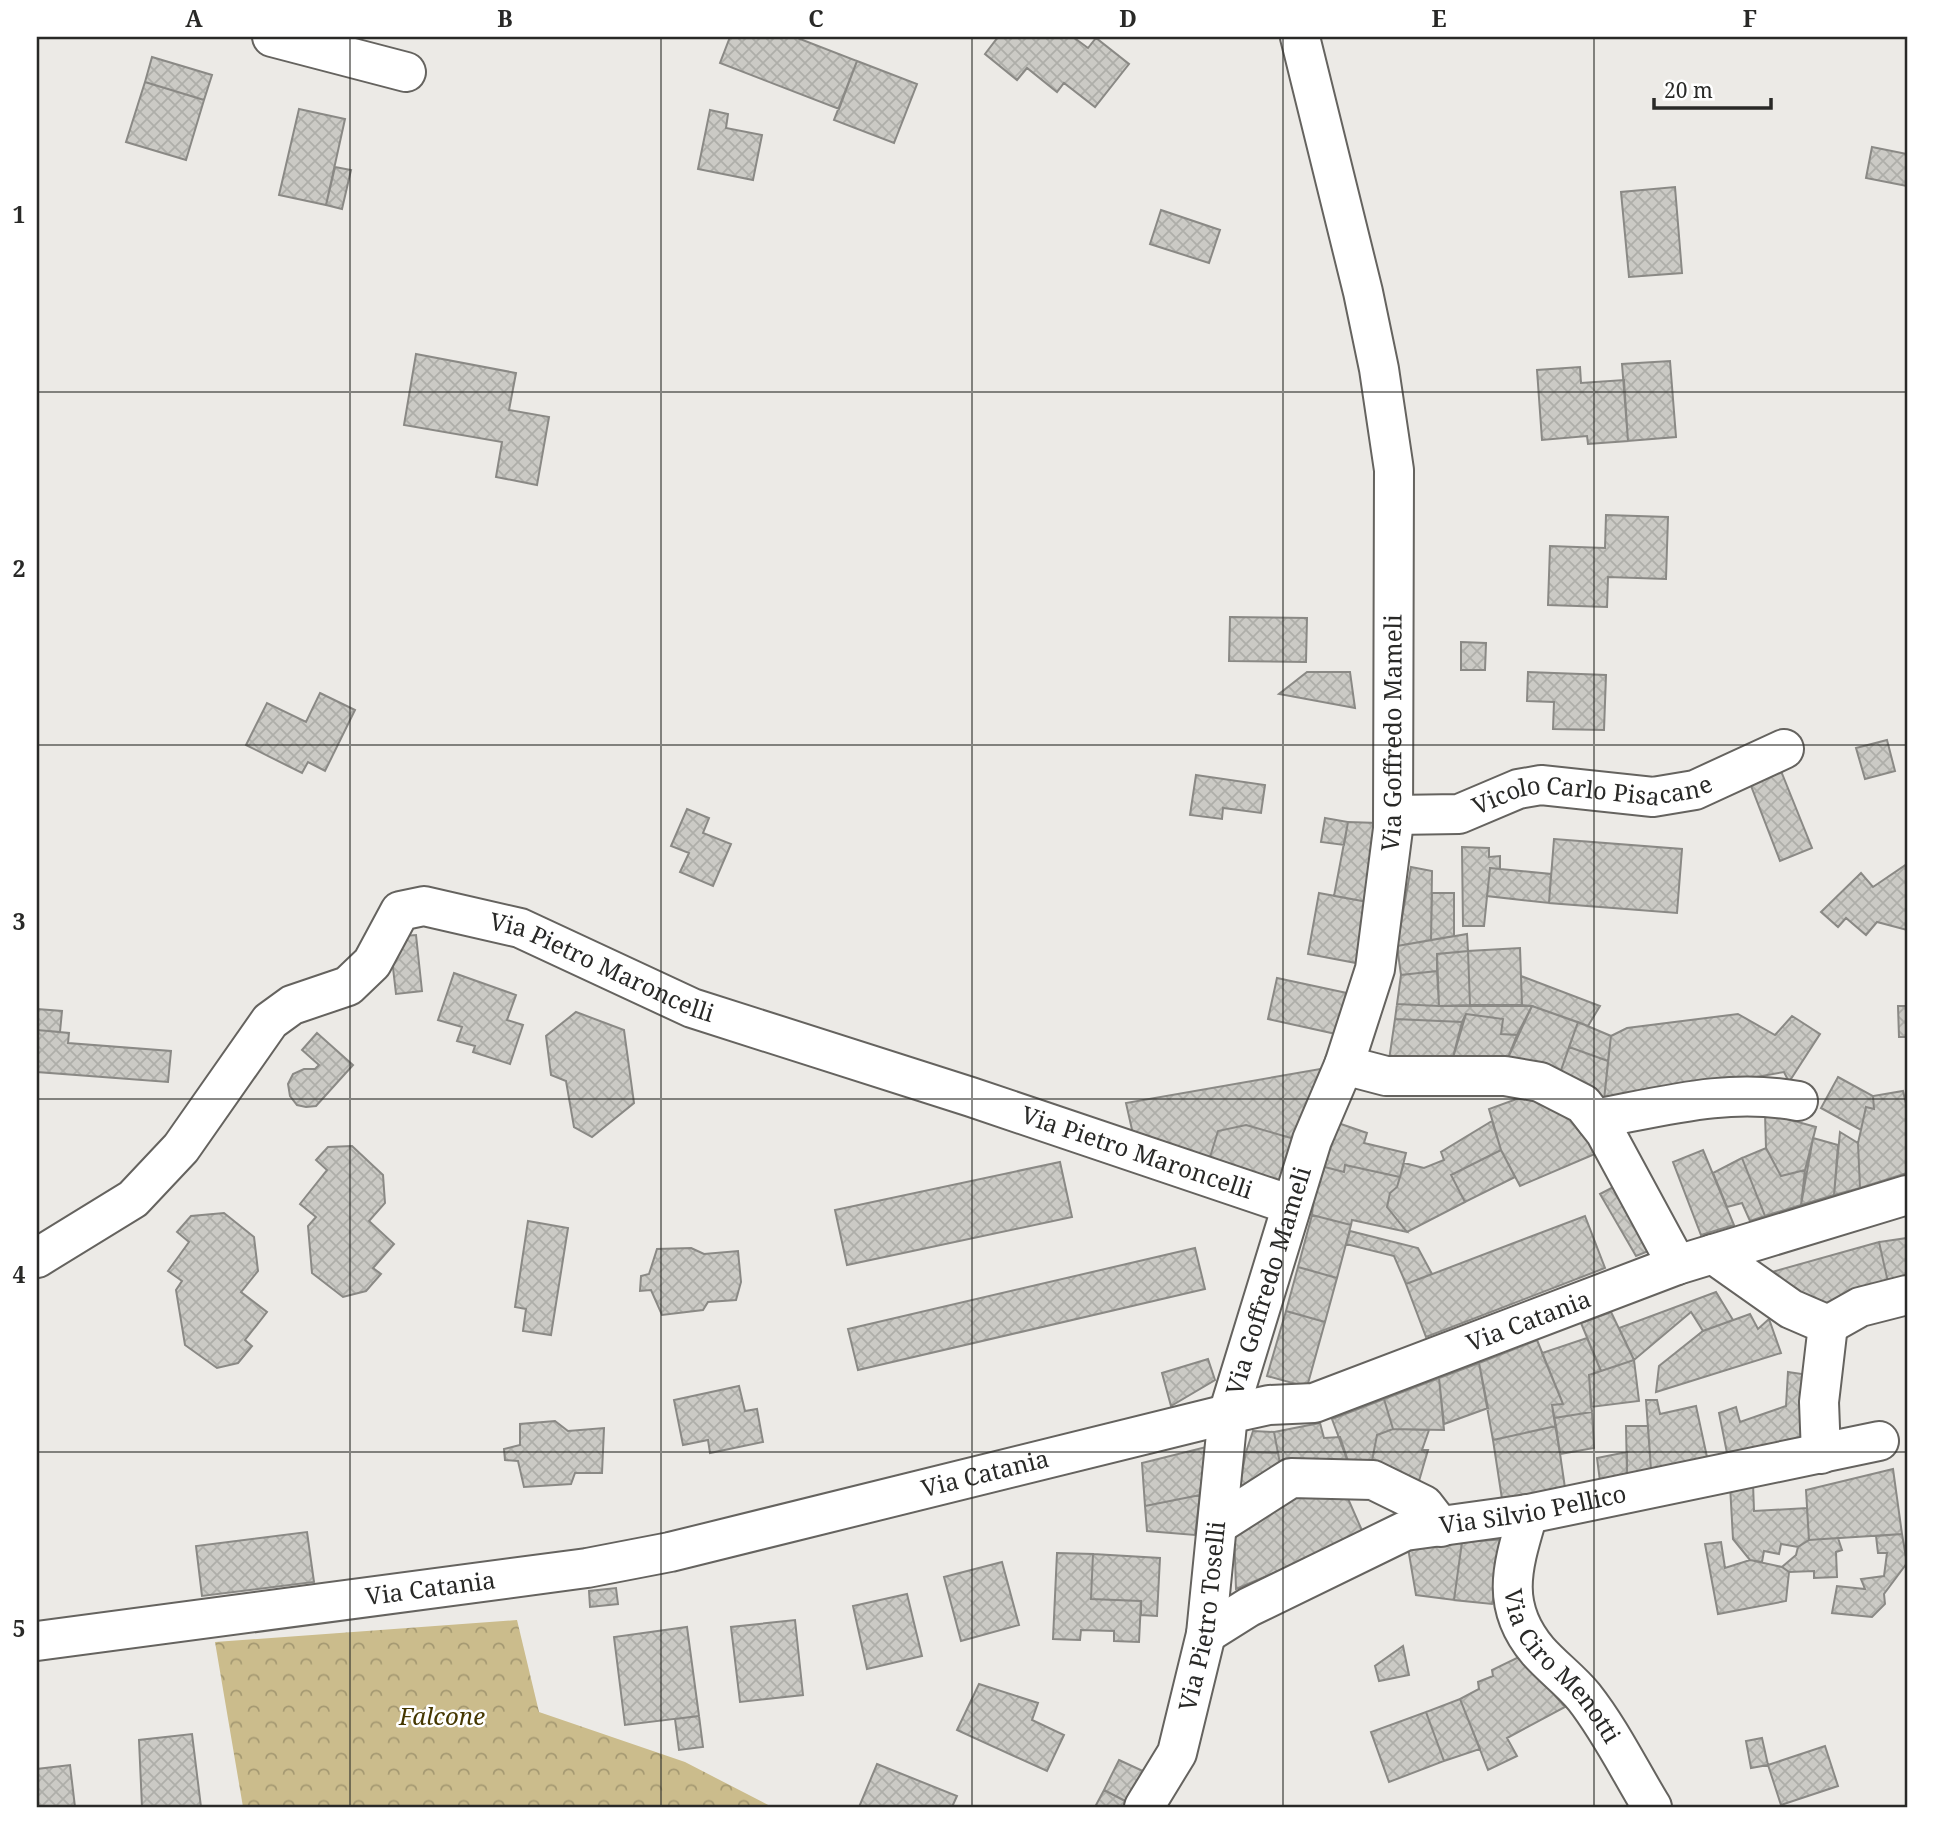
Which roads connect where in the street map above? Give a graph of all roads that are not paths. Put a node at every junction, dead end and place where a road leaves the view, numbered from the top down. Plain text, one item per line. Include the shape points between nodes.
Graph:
1 (272, 37) edge
2 (1300, 37) edge
3 (406, 72) dead end
4 (1784, 749) dead end
5 (1394, 815) junction
6 (1344, 1065) junction
7 (1798, 1101) dead end
8 (1595, 1119) junction
9 (1903, 1199) edge
10 (1291, 1205) junction
11 (1713, 1254) junction
12 (37, 1258) edge
13 (1676, 1265) junction
14 (1907, 1295) edge
15 (1828, 1325) junction
16 (1228, 1414) junction
17 (1879, 1441) dead end
18 (1822, 1454) junction
19 (1528, 1514) junction
20 (1219, 1524) junction
21 (1441, 1527) junction
22 (1206, 1634) junction
23 (37, 1641) edge
24 (1144, 1807) edge
25 (1652, 1807) edge

1 - 3 street
2 - 5 street, Via Goffredo Mameli via 1363,292 1394,470
4 - 5 street, Vicolo Carlo Pisacane via 1695,790 1653,797 1541,785 1518,789 1459,814
5 - 6 street, Via Goffredo Mameli via 1375,969
6 - 8 street via 1386,1076 1505,1076 1540,1082 1583,1104
6 - 10 street, Via Goffredo Mameli
7 - 8 street via 1723,1095
8 - 13 street
9 - 11 street, Via Catania
10 - 12 street, Via Pietro Maroncelli via 692,1008 520,928 424,906 400,911 372,963 348,986 292,1005 270,1021 181,1148 134,1199
10 - 16 street, Via Goffredo Mameli
11 - 13 street, Via Catania
11 - 15 street via 1791,1309
13 - 16 street, Via Catania via 1314,1403 1269,1405
14 - 15 street via 1860,1307
15 - 18 street via 1819,1402
16 - 20 street, Via Pietro Toselli
16 - 23 street, Via Catania via 670,1552 573,1570
17 - 18 street, Via Silvio Pellico
18 - 19 street, Via Silvio Pellico
19 - 21 street, Via Silvio Pellico
19 - 25 street, Via Ciro Menotti via 1512,1570 1512,1592 1522,1624 1537,1650 1584,1697
20 - 21 street via 1291,1478 1373,1480 1424,1505
20 - 22 street, Via Pietro Toselli
21 - 22 street, Via Silvio Pellico via 1405,1531 1249,1607
22 - 24 street, Via Pietro Toselli via 1177,1753

